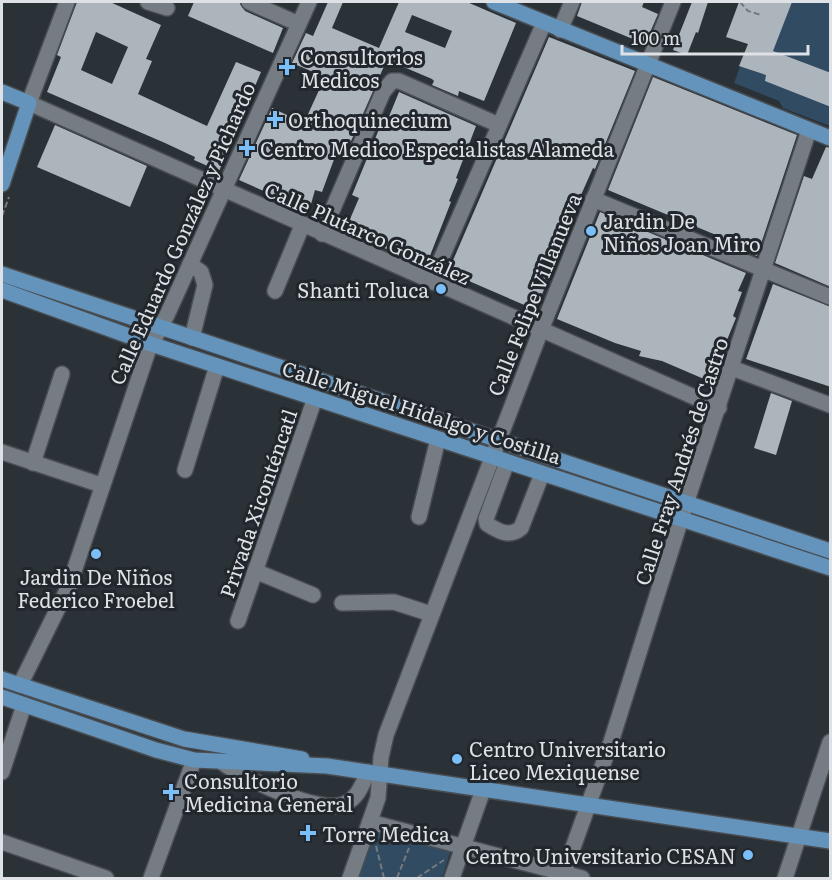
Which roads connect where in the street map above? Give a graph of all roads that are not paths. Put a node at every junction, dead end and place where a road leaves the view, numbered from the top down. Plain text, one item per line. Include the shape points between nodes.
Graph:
1 (67, 2) edge
2 (148, 2) edge
3 (249, 2) edge
4 (309, 2) edge
5 (494, 2) edge
6 (572, 2) edge
7 (673, 2) edge
8 (167, 8) dead end
9 (544, 23) junction
10 (299, 24) junction
11 (561, 30) junction
12 (647, 66) junction
13 (2, 92) edge
14 (29, 103) junction
15 (499, 125) junction
16 (810, 130) junction
17 (831, 138) edge
18 (2, 184) edge
19 (222, 190) junction
20 (593, 199) junction
21 (302, 226) junction
22 (322, 234) junction
23 (189, 264) junction
24 (765, 271) junction
25 (2, 274) edge
26 (430, 282) junction
27 (2, 290) edge
28 (275, 291) dead end
29 (831, 297) edge
30 (160, 328) junction
31 (541, 330) junction
32 (192, 338) junction
33 (152, 344) junction
34 (217, 366) junction
35 (732, 368) junction
36 (62, 374) dead end
37 (315, 398) junction
38 (831, 405) edge
39 (719, 408) junction
40 (438, 439) junction
41 (499, 439) junction
42 (2, 452) edge
43 (500, 459) junction
44 (33, 463) junction
45 (185, 470) dead end
46 (542, 474) junction
47 (101, 484) junction
48 (687, 504) junction
49 (419, 517) dead end
50 (681, 519) junction
51 (831, 551) edge
52 (831, 568) edge
53 (255, 570) junction
54 (313, 595) dead end
55 (342, 603) dead end
56 (431, 614) junction
57 (238, 621) dead end
58 (2, 679) edge
59 (20, 685) junction
60 (2, 697) edge
61 (24, 705) junction
62 (831, 742) edge
63 (194, 760) junction
64 (223, 763) junction
65 (327, 766) junction
66 (2, 772) edge
67 (374, 772) junction
68 (483, 790) junction
69 (589, 805) junction
70 (370, 822) junction
71 (799, 835) junction
72 (831, 841) edge
73 (2, 842) edge
74 (463, 846) junction
75 (563, 876) edge
76 (106, 879) edge
77 (151, 879) edge
78 (350, 879) edge
79 (452, 879) edge
80 (582, 879) edge
81 (785, 879) edge

1 - 14 street
2 - 8 street
3 - 10 street
4 - 10 street, Calle Eduardo González y Pichardo
5 - 9 main road
6 - 11 street
7 - 12 street, Calle Felipe Villanueva
9 - 11 main road
9 - 15 street
10 - 19 street, Calle Eduardo González y Pichardo
11 - 12 main road
12 - 16 main road
12 - 20 street, Calle Felipe Villanueva
13 - 14 main road, Calle Plutarco González
14 - 18 main road
14 - 19 street, Calle Plutarco González
15 - 22 street via 399,81 388,83
15 - 26 street
16 - 17 main road
16 - 24 street, Calle Fray Andrés de Castro
19 - 21 street, Calle Plutarco González
19 - 23 street, Calle Eduardo González y Pichardo
20 - 24 street
20 - 31 street, Calle Felipe Villanueva
21 - 22 street, Calle Plutarco González
21 - 28 street
22 - 26 street, Calle Plutarco González
23 - 30 street, Calle Eduardo González y Pichardo
23 - 32 street via 201,272 204,285
24 - 29 street
24 - 35 street, Calle Fray Andrés de Castro
25 - 30 main road, Calle Miguel Hidalgo y Costilla
26 - 31 street, Calle Plutarco González
27 - 33 main road, Calle Miguel Hidalgo y Costilla
30 - 32 main road, Calle Miguel Hidalgo y Costilla
30 - 33 street, Calle Eduardo González y Pichardo
31 - 39 street, Calle Plutarco González
31 - 41 street, Calle Felipe Villanueva
32 - 41 main road, Calle Miguel Hidalgo y Costilla
33 - 34 main road, Calle Miguel Hidalgo y Costilla
33 - 47 street, Calle Eduardo González y Pichardo
34 - 37 main road, Calle Miguel Hidalgo y Costilla
34 - 45 street
35 - 38 street
35 - 39 street, Calle Fray Andrés de Castro
36 - 44 street
37 - 40 main road, Calle Miguel Hidalgo y Costilla
37 - 53 street, Privada Xiconténcatl
39 - 48 street, Calle Fray Andrés de Castro
40 - 43 main road, Calle Miguel Hidalgo y Costilla
40 - 49 street
41 - 43 street, Calle Felipe Villanueva
41 - 48 main road, Calle Miguel Hidalgo y Costilla
42 - 44 street
43 - 46 main road, Calle Miguel Hidalgo y Costilla
43 - 46 street via 486,519 487,524 502,533 521,528
43 - 56 street, Calle Felipe Villanueva
44 - 47 street
46 - 50 main road, Calle Miguel Hidalgo y Costilla
47 - 59 street, Calle Eduardo González y Pichardo via 69,586
48 - 50 street, Calle Fray Andrés de Castro
48 - 51 main road, Calle Miguel Hidalgo y Costilla
50 - 52 main road, Calle Miguel Hidalgo y Costilla
50 - 69 street, Calle Fray Andrés de Castro
53 - 54 street
53 - 57 street, Privada Xiconténcatl
55 - 56 street via 394,602
56 - 67 street, Calle Felipe Villanueva
58 - 59 main road
59 - 65 main road via 184,739
60 - 61 main road
61 - 63 main road
61 - 66 street
62 - 71 street
63 - 64 main road
63 - 77 street
64 - 65 main road
64 - 67 street via 247,778 330,807 344,804 358,794
65 - 67 main road
67 - 68 main road
67 - 70 street, Calle Felipe Villanueva via 378,798
68 - 69 main road
68 - 74 street
69 - 71 main road
69 - 75 street, Calle Fray Andrés de Castro
70 - 74 street
70 - 78 street, Calle Felipe Villanueva
71 - 72 main road
71 - 81 street
73 - 76 street
74 - 75 street
74 - 79 street
75 - 80 street

